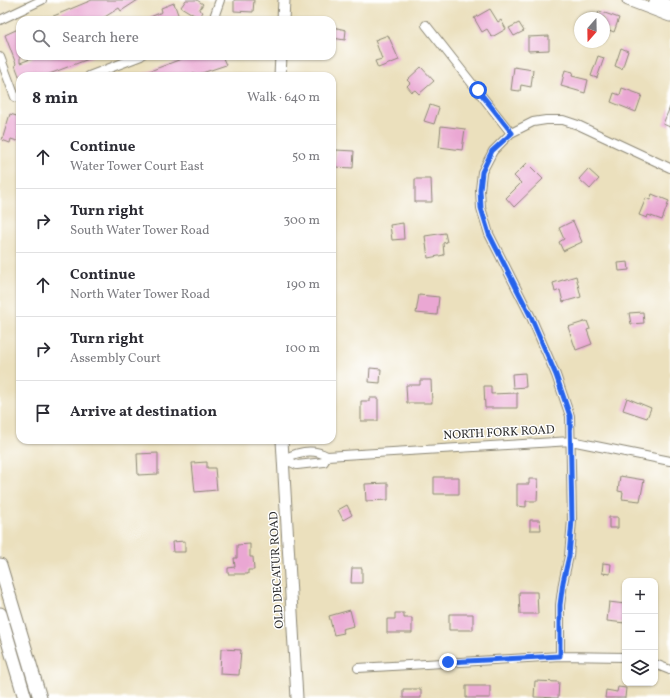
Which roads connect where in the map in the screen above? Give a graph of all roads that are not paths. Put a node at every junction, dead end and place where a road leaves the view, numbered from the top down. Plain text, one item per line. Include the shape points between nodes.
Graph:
1 (40, 0) edge
2 (220, 0) edge
3 (284, 0) edge
4 (628, 0) edge
5 (655, 0) edge
6 (670, 6) edge
7 (214, 16) edge
8 (283, 16) edge
9 (670, 16) edge
10 (0, 20) edge
11 (426, 26) dead end
12 (0, 57) edge
13 (130, 60) edge
14 (281, 60) edge
15 (99, 72) edge
16 (280, 72) edge
17 (16, 97) edge
18 (512, 133) junction
19 (670, 168) edge
20 (571, 441) junction
21 (282, 444) edge
22 (284, 459) junction
23 (670, 461) edge
24 (0, 565) edge
25 (0, 614) edge
26 (560, 656) junction
27 (622, 657) edge
28 (658, 665) edge
29 (358, 668) dead end
30 (670, 670) edge
31 (25, 698) edge
32 (40, 698) edge
33 (297, 698) edge

1 - 10 street
2 - 7 street
3 - 8 street
4 - 9 street
5 - 6 street
11 - 18 street
12 - 17 street
13 - 15 street
14 - 16 street
18 - 19 street via 533,122 563,120 602,135
18 - 20 street via 492,151 482,172 481,208 489,234 531,317 556,375 570,416
20 - 22 street, NORTH FORK ROAD via 327,456 318,451 295,453
20 - 23 street, NORTH FORK ROAD
20 - 26 street via 572,520 569,556 560,605
21 - 22 street, OLD DECATUR ROAD
22 - 33 street, OLD DECATUR ROAD
24 - 32 main road
25 - 31 main road
26 - 27 street
26 - 29 street
28 - 30 street

